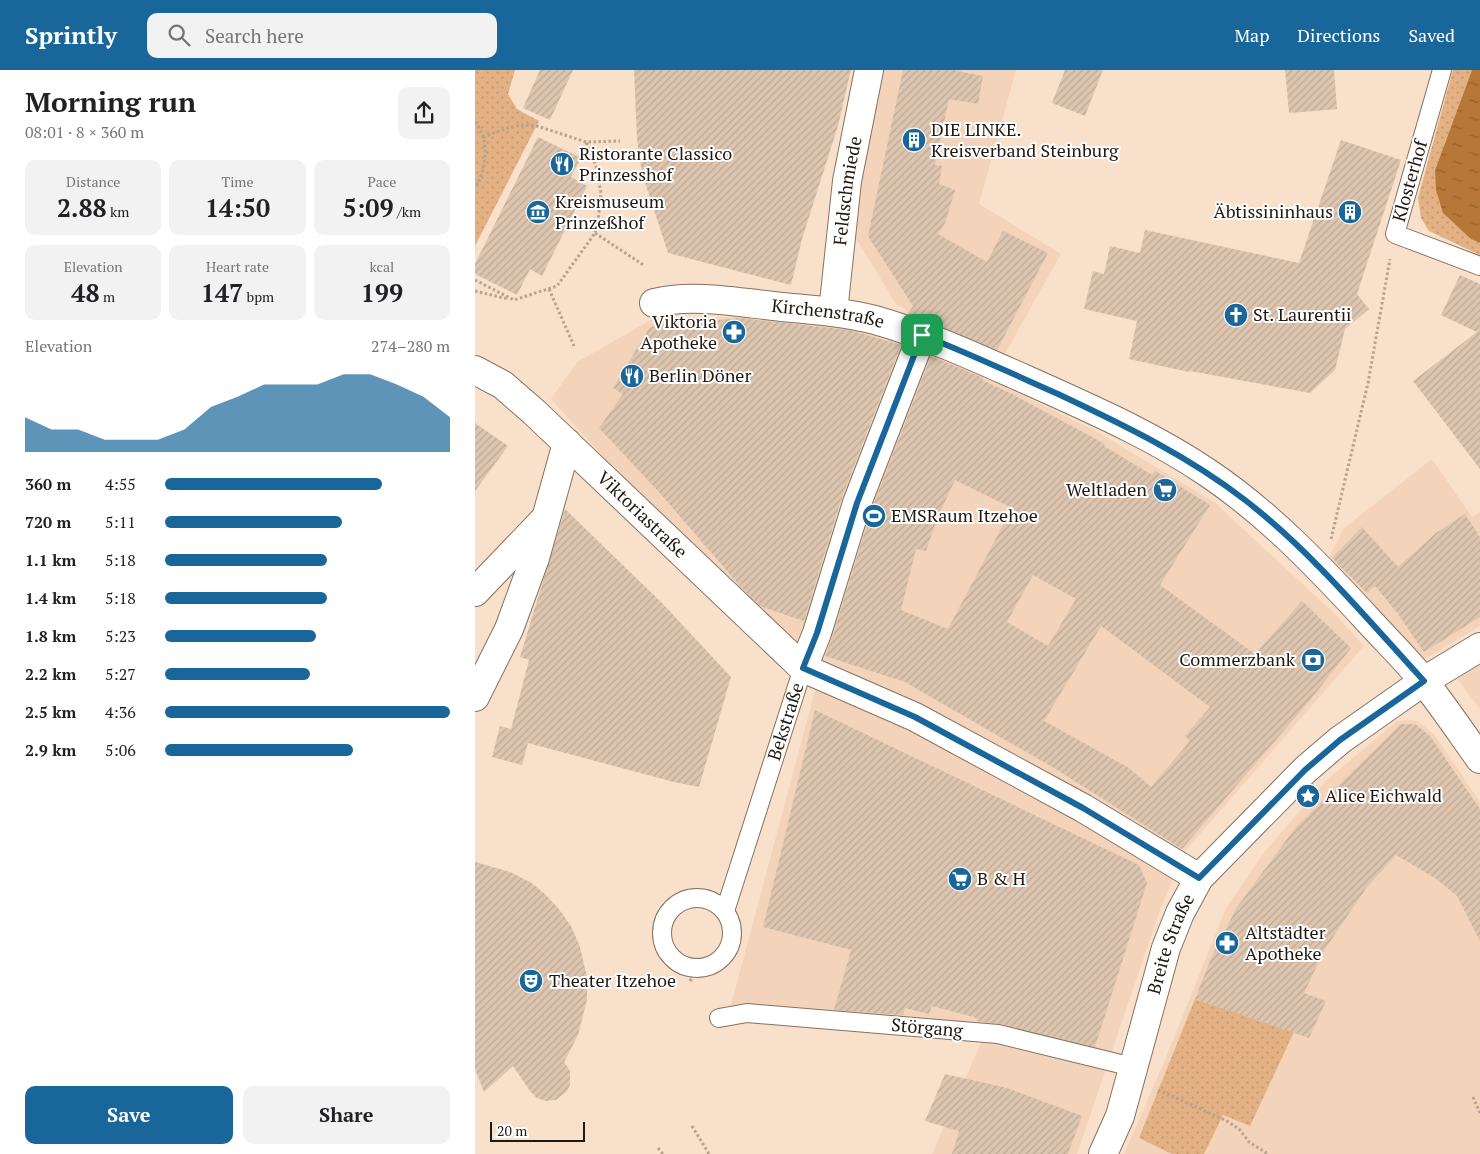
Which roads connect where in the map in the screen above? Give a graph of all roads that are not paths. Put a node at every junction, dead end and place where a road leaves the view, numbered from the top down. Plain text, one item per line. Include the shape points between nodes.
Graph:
1 (869, 70) edge
2 (1442, 70) edge
3 (1480, 266) edge
4 (654, 303) dead end
5 (833, 312) junction
6 (922, 335) junction
7 (475, 370) edge
8 (567, 443) junction
9 (545, 518) junction
10 (475, 592) edge
11 (1480, 647) edge
12 (803, 668) junction
13 (1424, 681) junction
14 (479, 683) edge
15 (1480, 759) edge
16 (1199, 878) junction
17 (725, 912) junction
18 (719, 1018) dead end
19 (1131, 1072) junction
20 (1103, 1154) edge

1 - 5 street, Feldschmiede via 847,181
2 - 3 lane, Klosterhof via 1395,234
4 - 5 street, Kirchenstraße via 694,299
5 - 6 street, Kirchenstraße
6 - 12 street, Bekstraße via 857,503
6 - 13 street, Kirchenstraße via 1118,422 1208,472 1284,533
7 - 8 street, Viktoriastraße via 503,385
8 - 9 street
8 - 12 street, Viktoriastraße
9 - 10 street
9 - 14 street via 535,558 509,629
11 - 13 street, Breite Straße
12 - 16 street via 915,717 1083,808
12 - 17 lane, Bekstraße
13 - 15 street, Kirchenstraße
13 - 16 street, Breite Straße via 1340,740 1305,770
16 - 19 street, Breite Straße via 1166,948
17 - 17 lane via 713,901 701,898 682,901 670,910 664,921 662,933 667,951 695,975 723,958 733,936
18 - 19 lane, Störgang via 747,1013 998,1034
19 - 20 street, Breite Straße via 1120,1116

